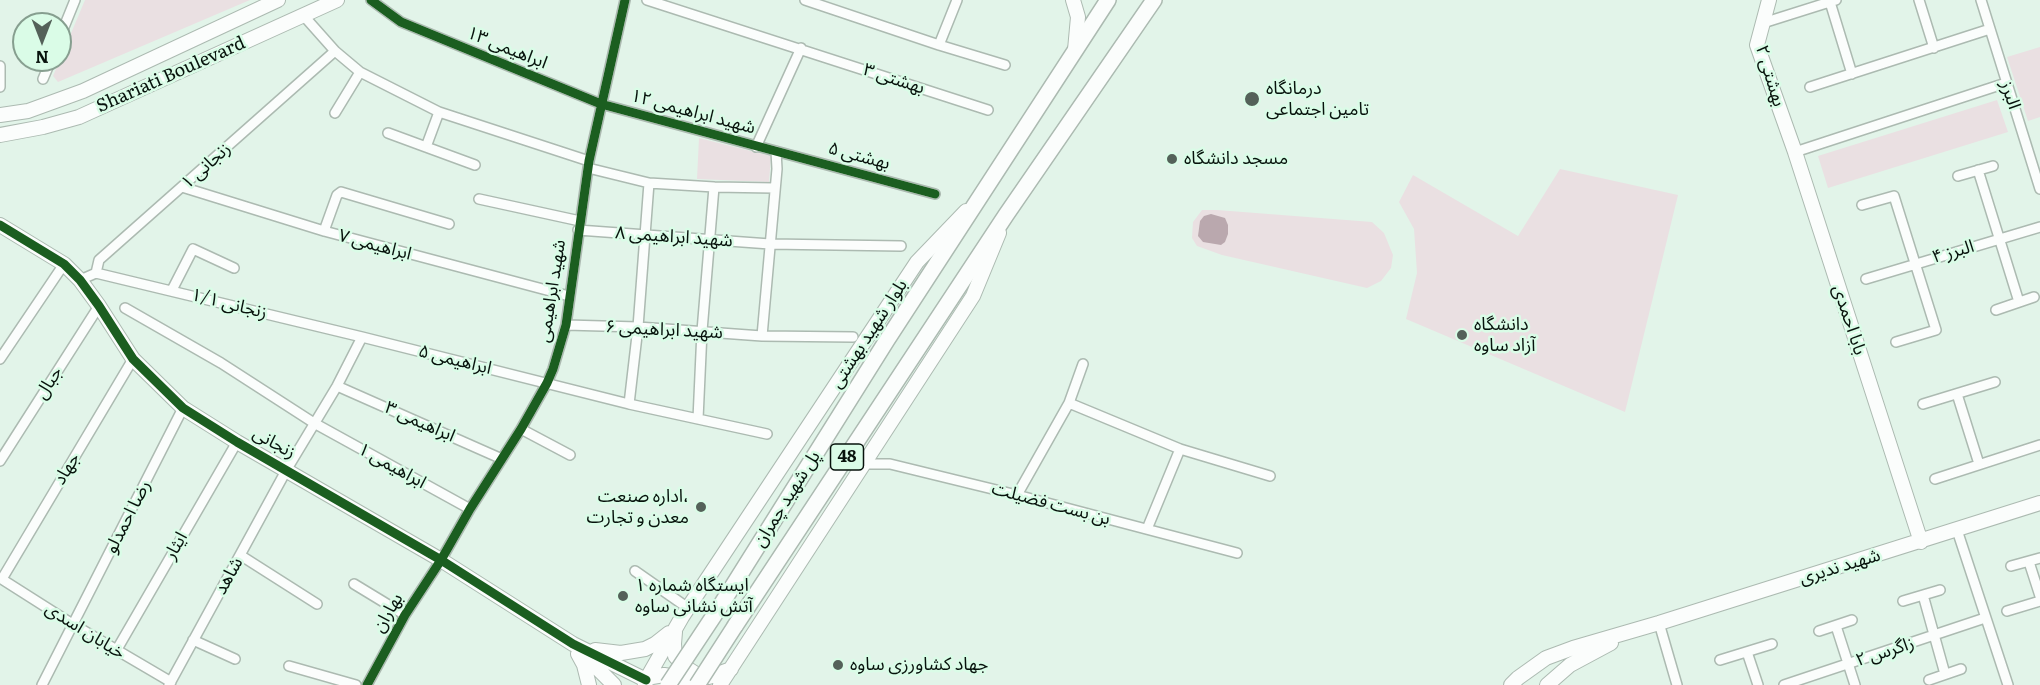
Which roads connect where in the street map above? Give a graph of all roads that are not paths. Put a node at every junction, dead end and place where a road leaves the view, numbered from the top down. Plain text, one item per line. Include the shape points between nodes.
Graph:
1 (278, 0) edge
2 (337, 0) edge
3 (371, 0) edge
4 (625, 0) edge
5 (648, 0) edge
6 (805, 0) edge
7 (957, 0) edge
8 (1073, 0) edge
9 (1108, 0) edge
10 (1154, 0) edge
11 (1769, 0) edge
12 (1919, 0) edge
13 (1981, 0) edge
14 (1833, 1) edge
15 (1804, 5) edge
16 (303, 15) junction
17 (1763, 23) junction
18 (1990, 29) junction
19 (939, 45) junction
20 (801, 48) junction
21 (1934, 48) junction
22 (1075, 50) junction
23 (335, 51) junction
24 (1005, 65) dead end
25 (0, 66) edge
26 (46, 72) edge
27 (360, 72) junction
28 (1852, 74) junction
29 (43, 79) dead end
30 (2006, 83) junction
31 (0, 87) edge
32 (1810, 87) dead end
33 (601, 104) junction
34 (988, 110) dead end
35 (439, 112) junction
36 (335, 113) dead end
37 (0, 115) edge
38 (388, 133) dead end
39 (0, 135) edge
40 (426, 147) junction
41 (756, 147) junction
42 (776, 151) junction
43 (1795, 152) junction
44 (475, 165) dead end
45 (589, 165) junction
46 (1993, 166) dead end
47 (1978, 170) junction
48 (1958, 176) dead end
49 (649, 183) junction
50 (714, 187) junction
51 (182, 188) junction
52 (774, 188) junction
53 (2040, 188) edge
54 (983, 192) junction
55 (935, 194) dead end
56 (479, 199) dead end
57 (1862, 205) dead end
58 (1006, 214) junction
59 (448, 224) dead end
60 (0, 225) edge
61 (579, 225) junction
62 (2040, 227) edge
63 (324, 231) junction
64 (644, 236) junction
65 (711, 239) junction
66 (1999, 239) junction
67 (770, 244) junction
68 (901, 246) dead end
69 (1915, 263) junction
70 (64, 264) junction
71 (234, 268) dead end
72 (96, 273) junction
73 (1866, 279) dead end
74 (80, 280) junction
75 (172, 291) junction
76 (569, 296) junction
77 (2034, 297) dead end
78 (2019, 302) junction
79 (99, 306) junction
80 (125, 308) dead end
81 (1996, 310) dead end
82 (566, 325) junction
83 (638, 327) junction
84 (702, 330) junction
85 (762, 336) junction
86 (362, 337) junction
87 (854, 338) dead end
88 (1896, 342) dead end
89 (0, 359) edge
90 (133, 359) junction
91 (1083, 364) dead end
92 (1995, 382) dead end
93 (547, 383) junction
94 (337, 386) junction
95 (1957, 393) junction
96 (1069, 403) junction
97 (629, 404) junction
98 (1923, 404) dead end
99 (183, 408) junction
100 (698, 418) junction
101 (314, 423) junction
102 (521, 429) junction
103 (767, 434) dead end
104 (237, 442) junction
105 (2040, 445) edge
106 (1180, 448) junction
107 (570, 455) dead end
108 (502, 459) junction
109 (0, 461) edge
110 (865, 464) junction
111 (1979, 464) junction
112 (287, 469) junction
113 (1270, 476) dead end
114 (1935, 479) dead end
115 (1017, 495) junction
116 (2040, 503) edge
117 (471, 509) junction
118 (1147, 529) junction
119 (1957, 530) junction
120 (1921, 542) junction
121 (1237, 553) dead end
122 (240, 555) junction
123 (2040, 558) edge
124 (441, 560) junction
125 (2029, 562) junction
126 (2011, 566) dead end
127 (635, 571) dead end
128 (1, 579) edge
129 (354, 584) dead end
130 (1940, 590) dead end
131 (1923, 596) junction
132 (2040, 599) edge
133 (1903, 602) dead end
134 (317, 604) dead end
135 (688, 608) junction
136 (2007, 611) dead end
137 (405, 615) junction
138 (1985, 618) junction
139 (1852, 620) dead end
140 (1659, 623) junction
141 (74, 625) junction
142 (1836, 626) junction
143 (676, 627) junction
144 (1640, 628) junction
145 (1819, 631) dead end
146 (1934, 635) junction
147 (193, 640) junction
148 (573, 644) junction
149 (1772, 644) dead end
150 (116, 651) junction
151 (1747, 652) junction
152 (235, 659) dead end
153 (1720, 660) dead end
154 (1848, 664) junction
155 (289, 666) dead end
156 (732, 668) junction
157 (1961, 669) dead end
158 (1945, 674) junction
159 (1929, 680) dead end
160 (643, 682) edge
161 (170, 684) edge
162 (42, 685) edge
163 (356, 685) edge
164 (367, 685) edge
165 (589, 685) edge
166 (614, 685) edge
167 (668, 685) edge
168 (688, 685) edge
169 (697, 685) edge
170 (720, 685) edge
171 (731, 685) edge
172 (1511, 685) edge
173 (1547, 685) edge
174 (1677, 685) edge
175 (1758, 685) edge
176 (1784, 685) edge
177 (1855, 685) edge
178 (2008, 685) edge

1 - 37 street, Shariati Boulevard via 83,91 28,111
2 - 16 street, Shariati Boulevard
3 - 33 street, ابراهیمی ۱۳ via 401,22
4 - 33 street, شهید ابراهیمی
5 - 20 street, بهشتی ۳
6 - 19 street
7 - 19 street
8 - 22 street via 1078,17
9 - 22 main road, بلوار شهید بهشتی / 48
10 - 58 main road, 48
11 - 17 street, بهشتی ۲
12 - 21 street
13 - 18 street, البرز
14 - 15 street
14 - 28 street
15 - 17 street
16 - 23 street
16 - 39 street, Shariati Boulevard via 79,117
17 - 43 street, بهشتی ۲ via 1757,45
18 - 21 street
18 - 30 street, البرز
19 - 24 street
20 - 34 street, بهشتی ۳
20 - 41 street
21 - 28 street
22 - 54 main road, بلوار شهید بهشتی / 48
23 - 27 street
23 - 51 street, زنجانی ۱
25 - 31 street
26 - 29 street
27 - 35 street
27 - 36 street
28 - 32 street
30 - 43 street
30 - 53 street, البرز
33 - 41 street, شهید ابراهیمی ۱۲
33 - 45 street, شهید ابراهیمی
35 - 40 street
35 - 45 street
38 - 40 street
40 - 44 street
41 - 42 street, شهید ابراهیمی ۱۲
42 - 52 street
42 - 55 street, بهشتی ۵
43 - 120 street, بابا احمدی
45 - 49 street
45 - 61 street, شهید ابراهیمی
46 - 47 street
47 - 48 street
47 - 66 street
49 - 50 street
49 - 64 street
50 - 52 street
50 - 65 street
51 - 63 street, ابراهیمی ۷
51 - 72 street, زنجانی ۱ via 99,260
52 - 67 street
54 - 135 street, بلوار شهید بهشتی via 917,262
54 - 167 main road, پل شهید چمران / 48, bridge
56 - 61 street, شهید ابراهیمی ۸
57 - 69 street via 1894,196
58 - 110 street via 973,296
58 - 169 main road, پل شهید چمران / 48, bridge
59 - 63 street via 342,192 337,195
60 - 70 street, زنجانی
61 - 64 street, شهید ابراهیمی ۸
61 - 76 street, شهید ابراهیمی
62 - 66 street, البرز ۴
63 - 76 street, ابراهیمی ۷
64 - 65 street, شهید ابراهیمی ۸
64 - 83 street
65 - 67 street, شهید ابراهیمی ۸
65 - 84 street
66 - 69 street, البرز ۴
66 - 78 street
67 - 68 street, شهید ابراهیمی ۸
67 - 85 street
69 - 73 street, البرز ۴
69 - 88 street via 1936,330
70 - 74 street, زنجانی
70 - 89 street
71 - 75 street via 193,249
72 - 74 street
72 - 75 street, زنجانی ۱/۱
74 - 79 street, زنجانی
75 - 86 street, زنجانی ۱/۱
76 - 82 street, شهید ابراهیمی
77 - 78 street
78 - 81 street
79 - 90 street, زنجانی
79 - 109 street, جبال
80 - 101 street, ابراهیمی ۱
82 - 83 street, شهید ابراهیمی ۶
82 - 93 street, شهید ابراهیمی
83 - 84 street, شهید ابراهیمی ۶
83 - 97 street
84 - 85 street, شهید ابراهیمی ۶
84 - 100 street
85 - 87 street, شهید ابراهیمی ۶
86 - 93 street, ابراهیمی ۵
86 - 94 street, شاهد
90 - 99 street, زنجانی
90 - 128 street, جهاد
91 - 96 street
92 - 95 street
93 - 97 street, ابراهیمی ۵
93 - 102 street, شهید ابراهیمی
94 - 101 street, شاهد
94 - 108 street, ابراهیمی ۳
95 - 98 street
95 - 111 street
96 - 106 street
96 - 115 street
97 - 100 street, ابراهیمی ۵
99 - 104 street, زنجانی
99 - 141 street, رضا احمدلو
100 - 103 street, ابراهیمی ۵
101 - 112 street, شاهد
101 - 117 street, ابراهیمی ۱
102 - 107 street
102 - 108 street, شهید ابراهیمی
104 - 112 street, زنجانی
104 - 150 street, ایثار
105 - 111 street
106 - 113 street
106 - 118 street
108 - 117 street, شهید ابراهیمی
110 - 115 street, بن بست فضیلت via 890,464
110 - 156 street
111 - 114 street
112 - 122 street, شاهد
112 - 124 street, زنجانی
115 - 118 street, بن بست فضیلت
116 - 119 street, شهید ندیری
117 - 124 street, شهید ابراهیمی
118 - 121 street, بن بست فضیلت
119 - 120 street, شهید ندیری
119 - 138 street
120 - 140 street, شهید ندیری
122 - 134 street
122 - 147 street, شاهد
123 - 125 street
124 - 137 street, بهاران
124 - 148 street, زنجانی
125 - 126 street
125 - 132 street
127 - 135 street
128 - 141 street, خیابان اسدی
129 - 137 street
130 - 131 street
131 - 133 street
131 - 146 street
132 - 136 street
135 - 143 street, بلوار شهید بهشتی
137 - 164 street, بهاران
138 - 146 street, زاگرس ۲
138 - 178 street
139 - 142 street
140 - 144 street, شهید ندیری
140 - 174 street
141 - 150 street, خیابان اسدی
141 - 162 street, رضا احمدلو
142 - 145 street
142 - 154 street
143 - 148 street via 655,644 633,652 606,652
143 - 156 street via 675,656 685,667 709,677
143 - 160 street, بلوار شهید بهشتی
144 - 172 street, شهید ندیری via 1546,658
144 - 173 street, شهید ندیری via 1569,665
146 - 154 street, زاگرس ۲
146 - 158 street
147 - 152 street
147 - 161 street, شاهد
148 - 160 street
148 - 165 street
148 - 166 street
149 - 151 street
150 - 161 street, خیابان اسدی
151 - 153 street
151 - 175 street
154 - 176 street, زاگرس ۲
154 - 177 street
155 - 163 street
156 - 170 street
156 - 171 street
157 - 158 street
158 - 159 street
160 - 168 street via 664,675 677,677

